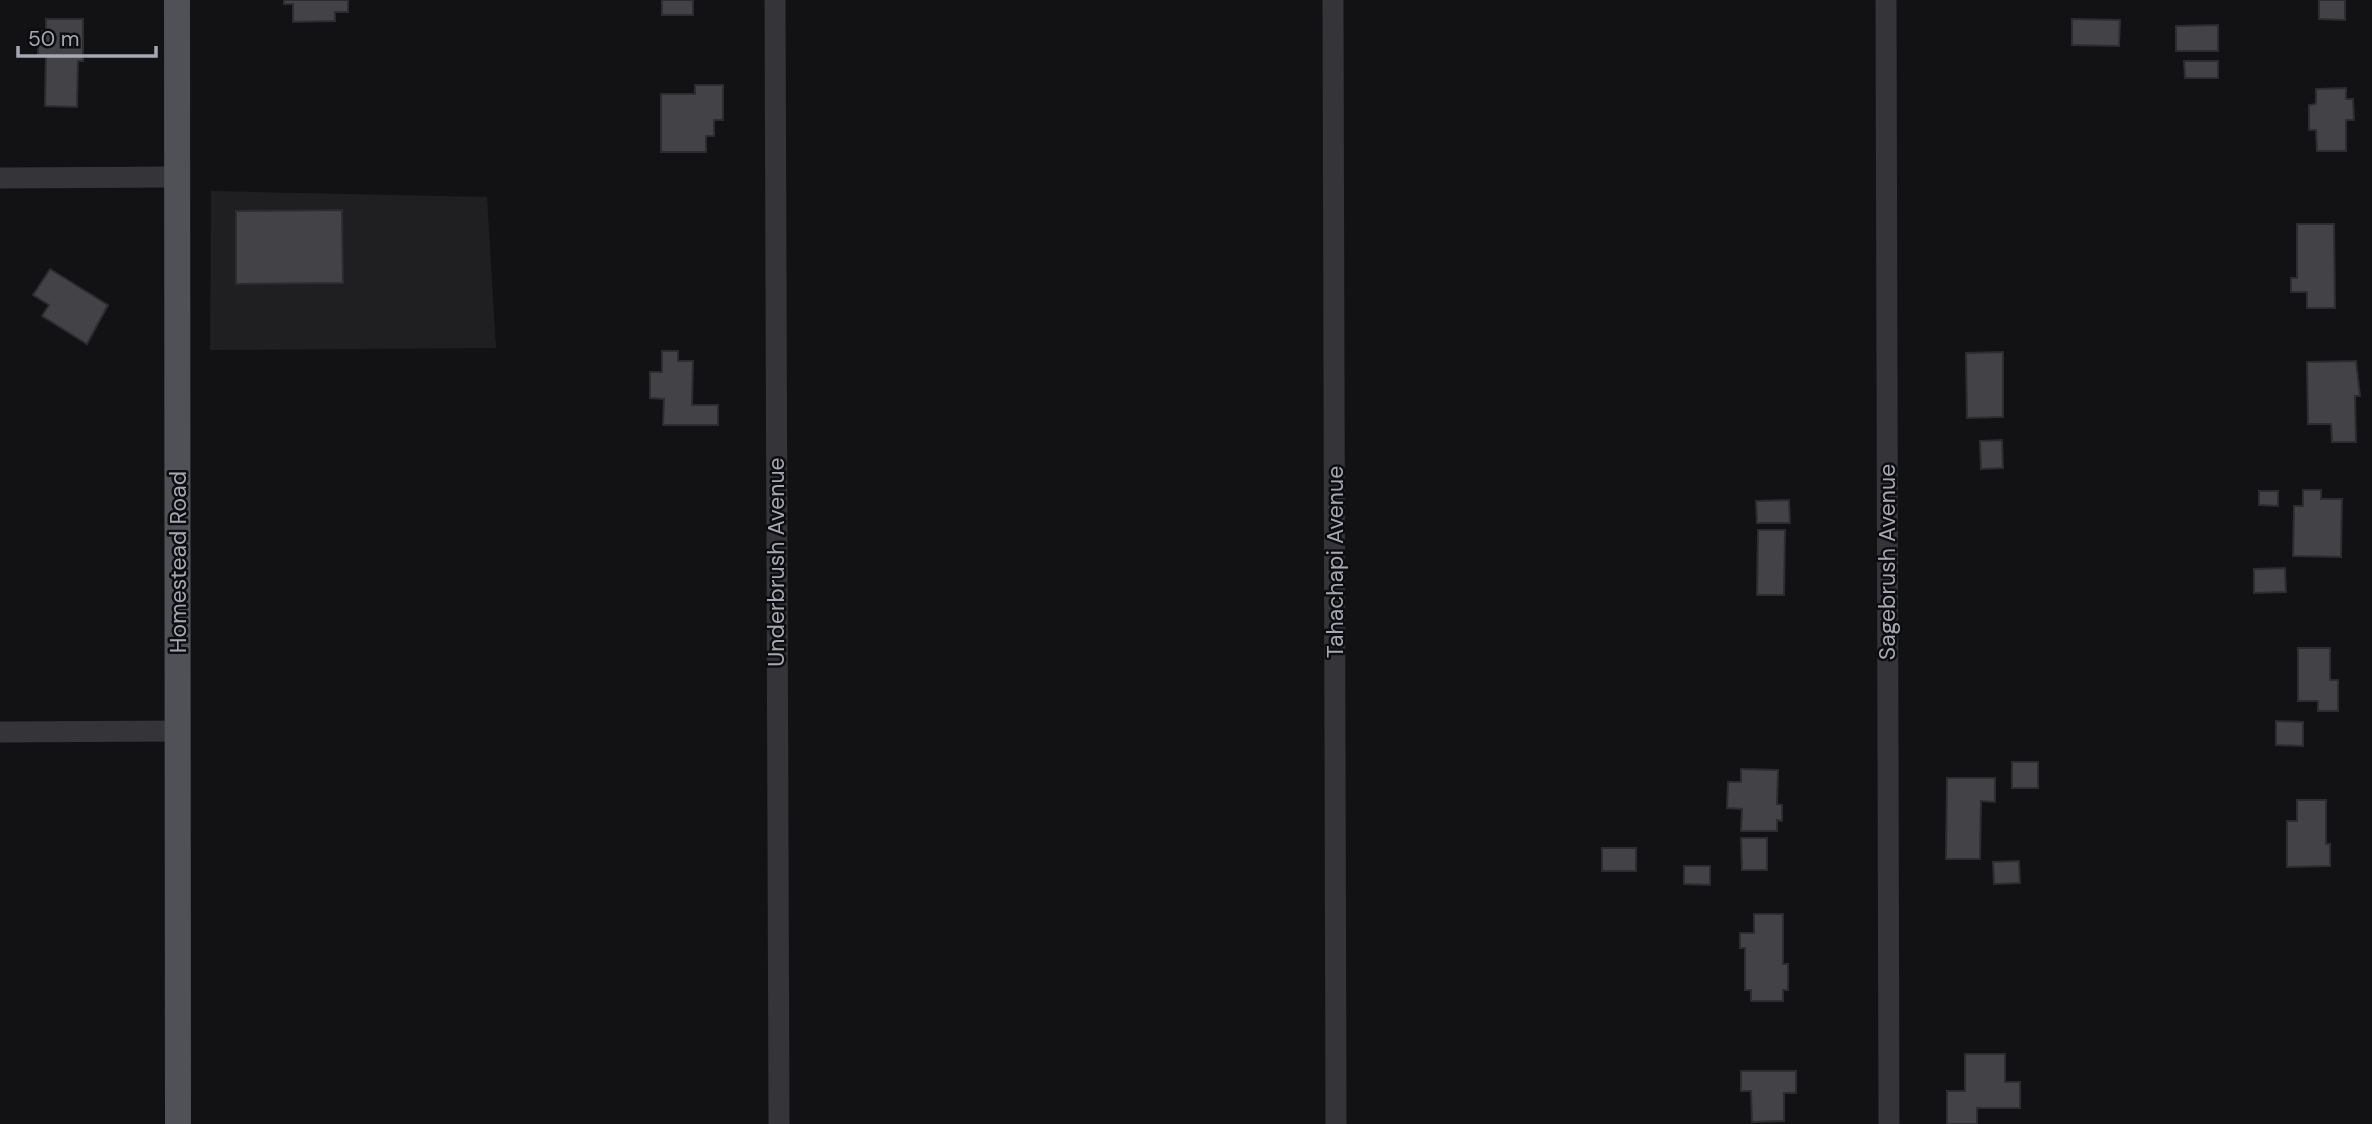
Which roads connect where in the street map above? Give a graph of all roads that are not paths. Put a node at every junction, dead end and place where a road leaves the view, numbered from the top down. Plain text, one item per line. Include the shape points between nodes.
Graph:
1 (177, 0) edge
2 (775, 0) edge
3 (1333, 0) edge
4 (1886, 0) edge
5 (177, 177) junction
6 (0, 178) edge
7 (0, 732) edge
8 (179, 732) junction
9 (178, 1124) edge
10 (779, 1124) edge
11 (1336, 1124) edge
12 (1889, 1124) edge

1 - 5 main road, Homestead Road
2 - 10 street, Underbrush Avenue
3 - 11 street, Tahachapi Avenue
4 - 12 street, Sagebrush Avenue
5 - 6 street
5 - 8 main road, Homestead Road
7 - 8 street
8 - 9 main road, Homestead Road

